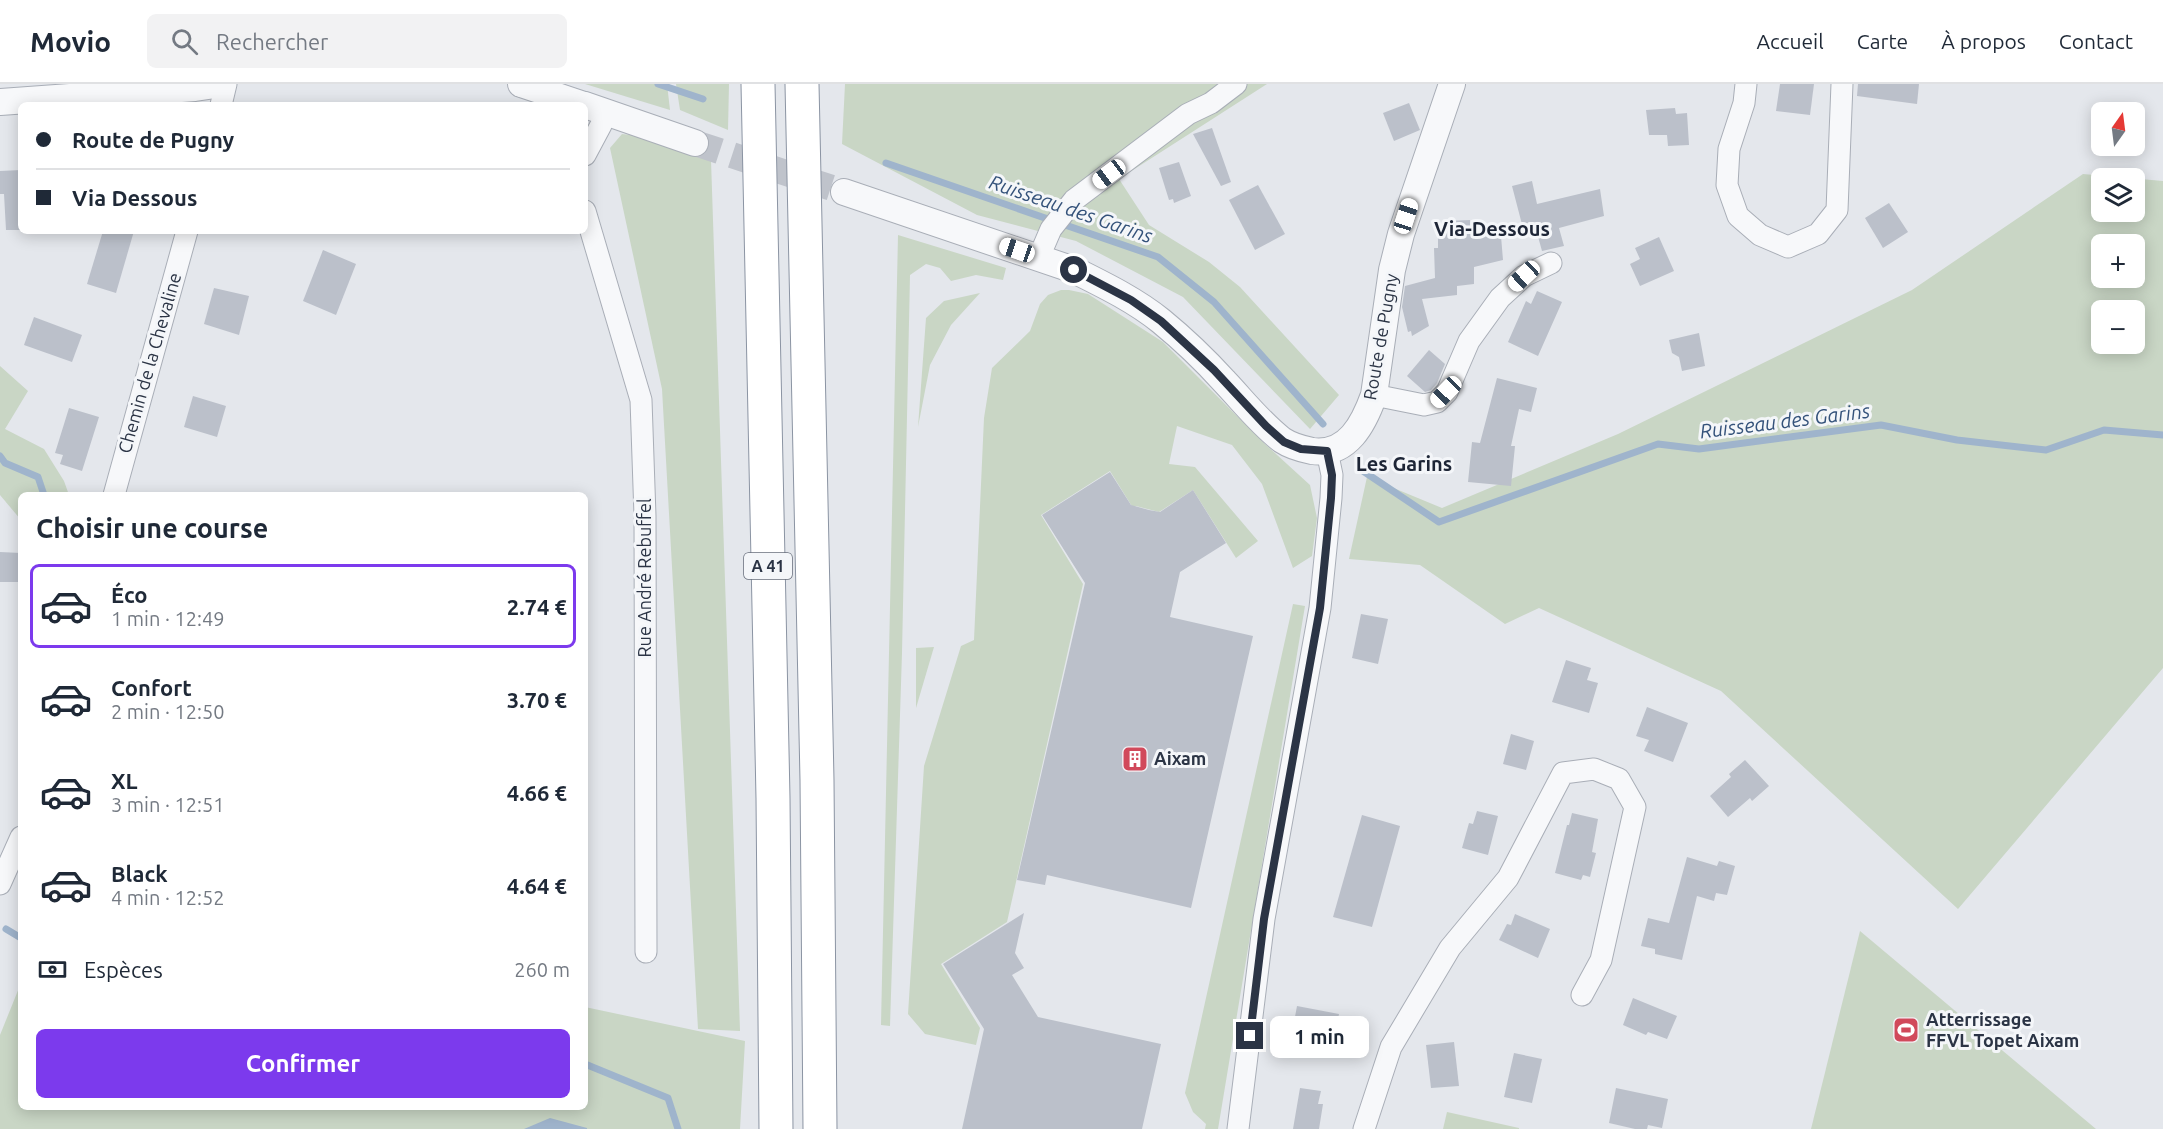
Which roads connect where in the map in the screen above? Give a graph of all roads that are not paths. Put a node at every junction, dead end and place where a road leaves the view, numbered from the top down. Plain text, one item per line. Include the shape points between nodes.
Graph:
1 (224, 84) edge
2 (521, 84) edge
3 (758, 84) edge
4 (802, 84) edge
5 (1236, 84) edge
6 (1452, 84) edge
7 (1746, 84) edge
8 (1842, 84) edge
9 (0, 102) edge
10 (221, 102) edge
11 (572, 102) edge
12 (588, 107) edge
13 (588, 112) edge
14 (695, 143) tunnel mouth
15 (588, 149) edge
16 (844, 192) tunnel mouth
17 (588, 221) edge
18 (186, 234) edge
19 (1038, 257) junction
20 (1551, 262) dead end
21 (1374, 395) junction
22 (1327, 451) junction
23 (115, 492) edge
24 (18, 844) edge
25 (0, 884) edge
26 (646, 952) dead end
27 (1582, 995) dead end
28 (776, 1129) edge
29 (820, 1129) edge
30 (1238, 1129) edge
31 (1364, 1129) edge

1 - 9 street
1 - 10 street
2 - 11 street
3 - 28 highway, A 41
4 - 29 highway, A 41 via 818,780
5 - 19 street via 1188,114 1074,200 1051,229
6 - 21 street, Route de Pugny via 1401,234
7 - 8 street via 1729,149 1727,185 1738,216 1760,236 1788,247 1818,234 1837,210
12 - 14 street
13 - 15 street via 601,125
16 - 19 street
17 - 26 street, Rue André Rebuffel via 641,400
18 - 23 street, Chemin de la Chevaline
19 - 22 street via 1104,285 1161,321 1284,442 1301,449
20 - 21 street via 1524,276 1500,298 1469,341 1446,392 1437,402 1424,405
21 - 22 street, Route de Pugny via 1367,414 1348,441
22 - 30 street via 1331,498 1320,608 1264,919
24 - 25 street
27 - 31 street via 1601,960 1635,807 1619,779 1594,769 1563,773 1508,878 1450,948 1391,1047

